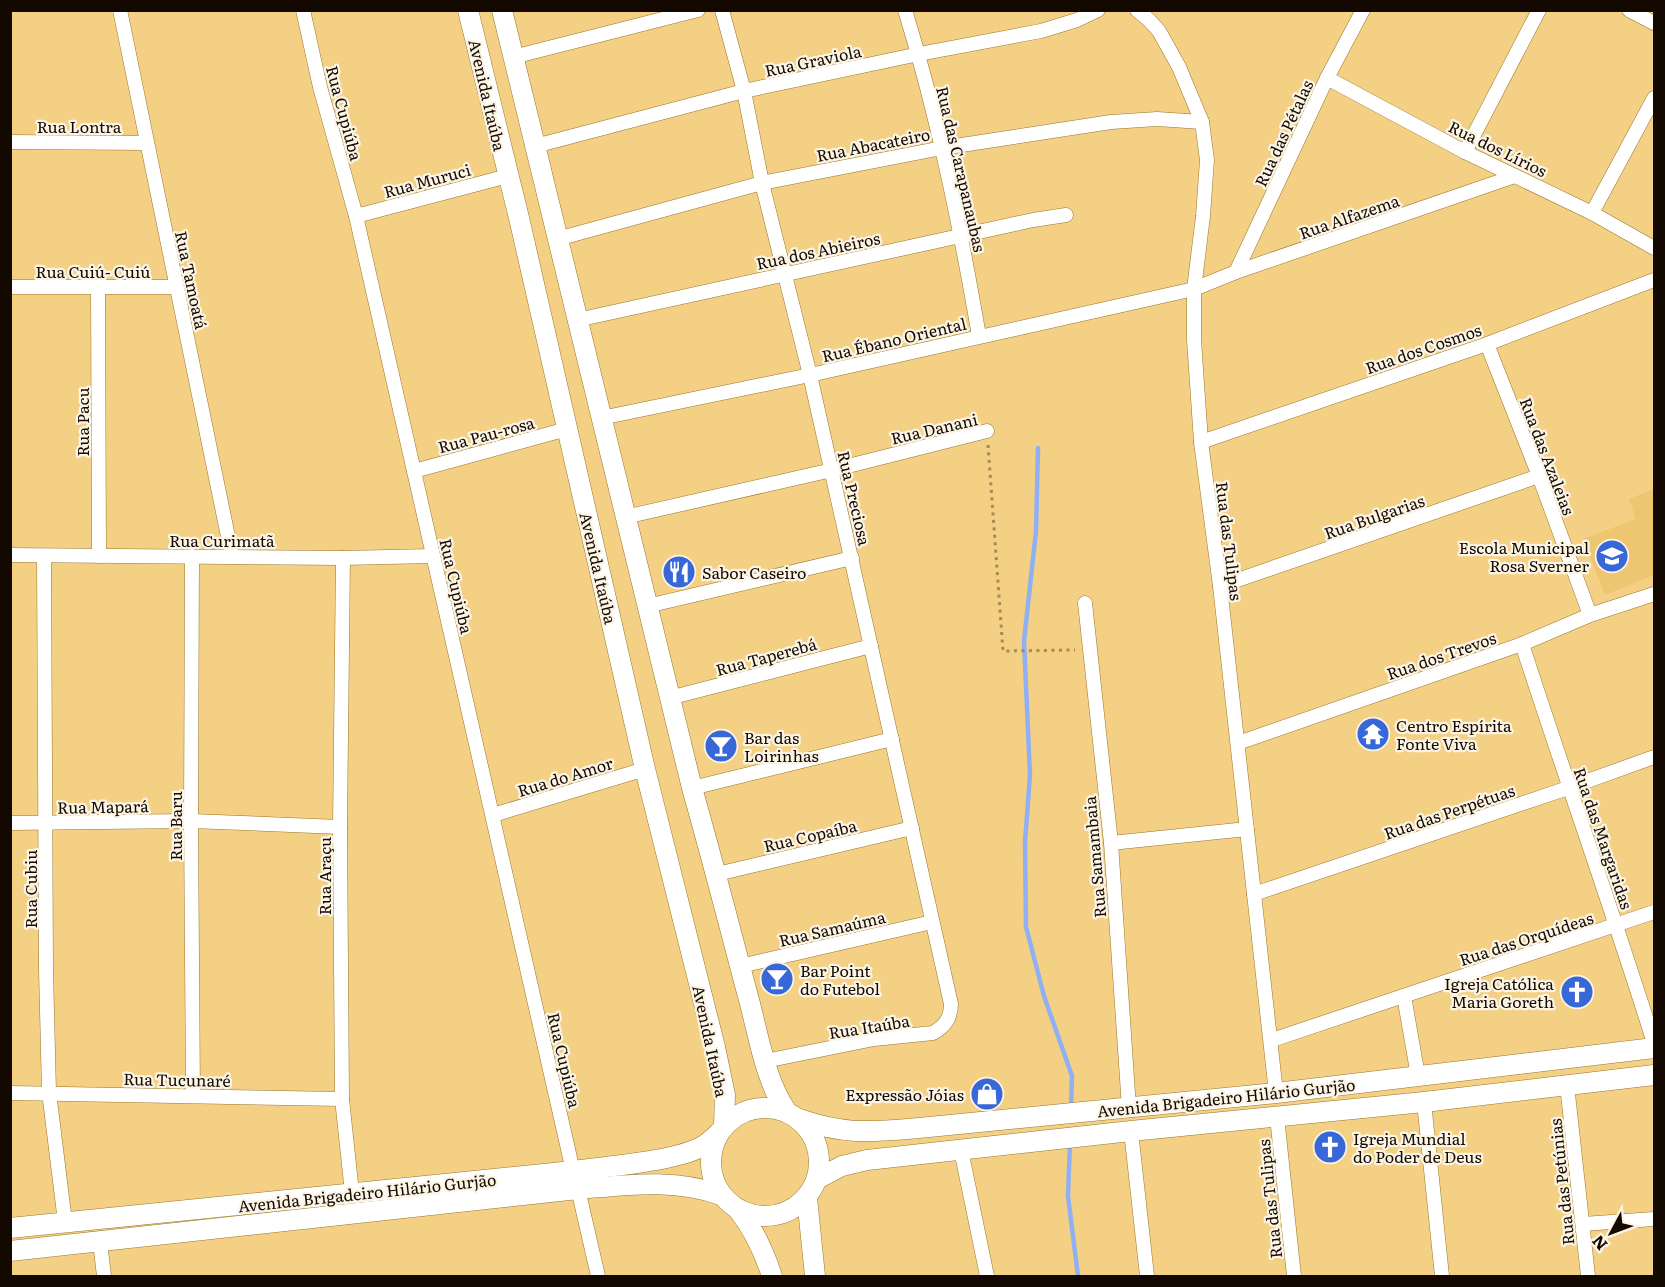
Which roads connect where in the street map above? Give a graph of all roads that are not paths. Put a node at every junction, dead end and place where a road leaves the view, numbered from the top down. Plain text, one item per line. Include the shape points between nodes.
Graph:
1 (120, 10) edge
2 (303, 10) edge
3 (468, 10) edge
4 (502, 10) edge
5 (698, 10) edge
6 (722, 10) edge
7 (905, 10) edge
8 (1098, 10) edge
9 (1137, 10) edge
10 (1363, 10) edge
11 (1539, 10) edge
12 (1629, 10) edge
13 (1654, 23) edge
14 (919, 54) junction
15 (513, 57) junction
16 (1327, 78) junction
17 (744, 91) junction
18 (1654, 98) edge
19 (1202, 122) junction
20 (10, 142) edge
21 (147, 142) junction
22 (535, 146) junction
23 (942, 148) junction
24 (1465, 152) junction
25 (508, 176) junction
26 (1515, 176) junction
27 (762, 183) junction
28 (550, 210) junction
29 (1592, 213) junction
30 (1066, 215) dead end
31 (356, 216) junction
32 (519, 218) junction
33 (962, 236) junction
34 (557, 238) junction
35 (1654, 248) edge
36 (1236, 272) junction
37 (783, 274) junction
38 (1654, 280) edge
39 (10, 287) edge
40 (176, 287) junction
41 (98, 288) junction
42 (1194, 289) junction
43 (577, 320) junction
44 (980, 336) junction
45 (1487, 344) junction
46 (810, 375) junction
47 (601, 418) junction
48 (567, 429) junction
49 (987, 431) road end
50 (1201, 441) junction
51 (832, 470) junction
52 (414, 471) junction
53 (1539, 476) junction
54 (625, 517) junction
55 (10, 555) edge
56 (44, 556) junction
57 (99, 556) junction
58 (192, 556) junction
59 (232, 556) junction
60 (432, 556) junction
61 (343, 558) junction
62 (852, 558) junction
63 (1220, 586) junction
64 (1654, 594) edge
65 (1085, 603) dead end
66 (647, 606) junction
67 (1590, 615) junction
68 (1522, 644) junction
69 (871, 646) junction
70 (669, 698) junction
71 (892, 739) junction
72 (1238, 743) junction
73 (1654, 757) edge
74 (645, 769) junction
75 (692, 788) junction
76 (1568, 788) junction
77 (493, 814) junction
78 (191, 821) junction
79 (10, 823) edge
80 (46, 823) junction
81 (340, 827) junction
82 (912, 828) junction
83 (1247, 829) junction
84 (1111, 843) junction
85 (717, 874) junction
86 (1254, 894) junction
87 (1654, 912) edge
88 (932, 922) junction
89 (1617, 925) junction
90 (740, 966) junction
91 (949, 995) joint
92 (1404, 996) junction
93 (1272, 1040) junction
94 (1654, 1042) edge
95 (1654, 1048) edge
96 (765, 1061) junction
97 (1654, 1075) edge
98 (1418, 1076) junction
99 (1567, 1085) junction
100 (49, 1092) junction
101 (10, 1093) edge
102 (1276, 1093) junction
103 (193, 1095) junction
104 (342, 1099) junction
105 (1424, 1102) junction
106 (1130, 1108) junction
107 (793, 1116) junction
108 (1277, 1117) junction
109 (721, 1130) junction
110 (1131, 1131) junction
111 (961, 1150) junction
112 (817, 1179) junction
113 (575, 1180) junction
114 (352, 1193) junction
115 (721, 1195) junction
116 (807, 1198) junction
117 (739, 1210) junction
118 (1654, 1219) edge
119 (65, 1222) junction
120 (1583, 1224) junction
121 (10, 1228) edge
122 (100, 1242) junction
123 (10, 1251) edge
124 (104, 1276) edge
125 (598, 1276) edge
126 (772, 1276) edge
127 (815, 1276) edge
128 (987, 1276) edge
129 (1147, 1276) edge
130 (1294, 1276) edge
131 (1442, 1276) edge
132 (1588, 1276) edge

1 - 21 street, Rua Tamoatá
2 - 31 street, Rua Cupiúba
3 - 25 street, Avenida Itaúba
4 - 15 street, Avenida Itaúba
5 - 15 street
6 - 17 street, Rua Preciosa
7 - 14 street, Rua das Carapanaubas
8 - 14 street, Rua Graviola via 1041,31
9 - 19 street, Rua das Tulipas via 1168,47
10 - 16 street, Rua das Pétalas
11 - 24 street
12 - 13 street
14 - 17 street, Rua Graviola
14 - 23 street, Rua das Carapanaubas
15 - 22 street, Avenida Itaúba
16 - 24 street, Rua dos Lírios
16 - 36 street, Rua das Pétalas
17 - 22 street, Rua Graviola
17 - 27 street, Rua Preciosa
18 - 29 street
19 - 23 street, Rua Abacateiro via 1111,122
19 - 42 street, Rua das Tulipas via 1207,160
20 - 21 street, Rua Lontra
21 - 40 street, Rua Tamoatá
22 - 28 street, Avenida Itaúba
23 - 27 street, Rua Abacateiro
23 - 33 street, Rua das Carapanaubas
24 - 26 street, Rua dos Lírios
25 - 31 street, Rua Muruci
25 - 32 street, Avenida Itaúba
26 - 29 street, Rua dos Lírios
26 - 36 street, Rua Alfazema
27 - 34 street, Rua Abacateiro
27 - 37 street, Rua Preciosa
28 - 32 street
28 - 34 street, Avenida Itaúba
29 - 35 street, Rua dos Lírios
30 - 33 street, Rua dos Abieiros
31 - 52 street, Rua Cupiúba
32 - 48 street, Avenida Itaúba
33 - 37 street, Rua dos Abieiros
33 - 44 street, Rua das Carapanaubas
34 - 43 street, Avenida Itaúba
36 - 42 street, Rua Alfazema
37 - 43 street, Rua dos Abieiros
37 - 46 street, Rua Preciosa
38 - 45 street, Rua dos Cosmos
39 - 41 street, Rua Cuiú- Cuiú
40 - 41 street, Rua Cuiú- Cuiú
40 - 59 street, Rua Tamoatá
41 - 57 street, Rua Pacu
42 - 44 street, Rua Ébano Oriental
42 - 50 street, Rua das Tulipas
43 - 47 street, Avenida Itaúba
44 - 46 street, Rua Ébano Oriental
45 - 50 street, Rua dos Cosmos
45 - 53 street, Rua das Azaleias
46 - 47 street, Rua Ébano Oriental
46 - 51 street, Rua Preciosa
47 - 54 street, Avenida Itaúba
48 - 52 street, Rua Pau-rosa
48 - 74 street, Avenida Itaúba
49 - 51 street, Rua Danani
50 - 63 street, Rua das Tulipas
51 - 54 street, Rua Danani
51 - 62 street, Rua Preciosa
52 - 60 street, Rua Cupiúba
53 - 63 street, Rua Bulgarias
53 - 67 street, Rua das Azaleias
54 - 66 street, Avenida Itaúba
55 - 56 street, Rua Curimatã
56 - 57 street, Rua Curimatã
56 - 80 street, Rua Cubiu
57 - 58 street, Rua Curimatã
58 - 59 street, Rua Curimatã
58 - 78 street, Rua Baru
59 - 61 street, Rua Curimatã
60 - 61 street, Rua Curimatã
60 - 77 street, Rua Cupiúba
61 - 81 street, Rua Araçu
62 - 66 street
62 - 69 street, Rua Preciosa
63 - 72 street, Rua das Tulipas
64 - 67 street, Rua dos Trevos
65 - 84 street, Rua Samambaia
66 - 70 street, Avenida Itaúba
67 - 68 street, Rua dos Trevos
68 - 72 street, Rua dos Trevos
68 - 76 street, Rua das Margaridas
69 - 70 street, Rua Taperebá
69 - 71 street, Rua Preciosa
70 - 75 street, Avenida Itaúba
71 - 75 street
71 - 82 street, Rua Preciosa
72 - 83 street, Rua das Tulipas
73 - 76 street, Rua das Perpétuas
74 - 77 street, Rua do Amor
74 - 109 street, Avenida Itaúba via 715,1047 725,1095
75 - 85 street, Avenida Itaúba
76 - 86 street, Rua das Perpétuas
76 - 89 street, Rua das Margaridas
77 - 113 street, Rua Cupiúba
78 - 80 street, Rua Mapará
78 - 81 street, Rua Mapará
78 - 103 street, Rua Baru
79 - 80 street, Rua Mapará
80 - 100 street, Rua Cubiu
81 - 104 street, Rua Araçu
82 - 85 street, Rua Copaíba
82 - 88 street, Rua Preciosa
83 - 84 street
83 - 86 street, Rua das Tulipas
84 - 106 street, Rua Samambaia
85 - 90 street, Avenida Itaúba
86 - 93 street, Rua das Tulipas
87 - 89 street, Rua das Orquídeas
88 - 90 street, Rua Samaúma
88 - 91 street, Rua Preciosa
89 - 92 street, Rua das Orquídeas
89 - 94 street, Rua das Margaridas
90 - 96 street, Avenida Itaúba
91 - 96 street, Rua Itaúba via 951,1015 933,1033 874,1039
92 - 93 street, Rua das Orquídeas
92 - 98 street
93 - 102 street, Rua das Tulipas
95 - 98 street, Avenida Brigadeiro Hilário Gurjão
96 - 107 street, Avenida Itaúba via 778,1100
97 - 99 street, Avenida Brigadeiro Hilário Gurjão
98 - 102 street, Avenida Brigadeiro Hilário Gurjão
99 - 105 street, Avenida Brigadeiro Hilário Gurjão
99 - 120 street, Rua das Petúnias
100 - 101 street, Rua Tucunaré
100 - 103 street, Rua Tucunaré
100 - 119 street, Rua Cubiu
102 - 106 street, Avenida Brigadeiro Hilário Gurjão
103 - 104 street, Rua Tucunaré
104 - 114 street, Rua Araçu
105 - 108 street, Avenida Brigadeiro Hilário Gurjão
105 - 131 street
106 - 107 street, Avenida Brigadeiro Hilário Gurjão via 870,1132 826,1128
107 - 109 street via 770,1108 753,1109 737,1115
107 - 112 street via 815,1140 820,1166
108 - 110 street, Avenida Brigadeiro Hilário Gurjão
108 - 130 street, Rua das Tulipas
109 - 113 street, Avenida Brigadeiro Hilário Gurjão via 702,1146 687,1152
109 - 115 street via 712,1146 711,1171
110 - 111 street, Avenida Brigadeiro Hilário Gurjão
110 - 129 street
111 - 112 street, Avenida Brigadeiro Hilário Gurjão via 867,1160 842,1166
111 - 128 street
112 - 116 street
113 - 114 street, Avenida Brigadeiro Hilário Gurjão
113 - 115 street, Avenida Brigadeiro Hilário Gurjão via 697,1187
113 - 122 street, Avenida Brigadeiro Hilário Gurjão
113 - 125 street, Rua Cupiúba
114 - 119 street, Avenida Brigadeiro Hilário Gurjão
115 - 117 street
116 - 117 street via 793,1210 776,1216 757,1216
116 - 127 street
117 - 126 street via 762,1246
118 - 120 street
119 - 121 street, Avenida Brigadeiro Hilário Gurjão
120 - 132 street, Rua das Petúnias
122 - 123 street, Avenida Brigadeiro Hilário Gurjão
122 - 124 street

